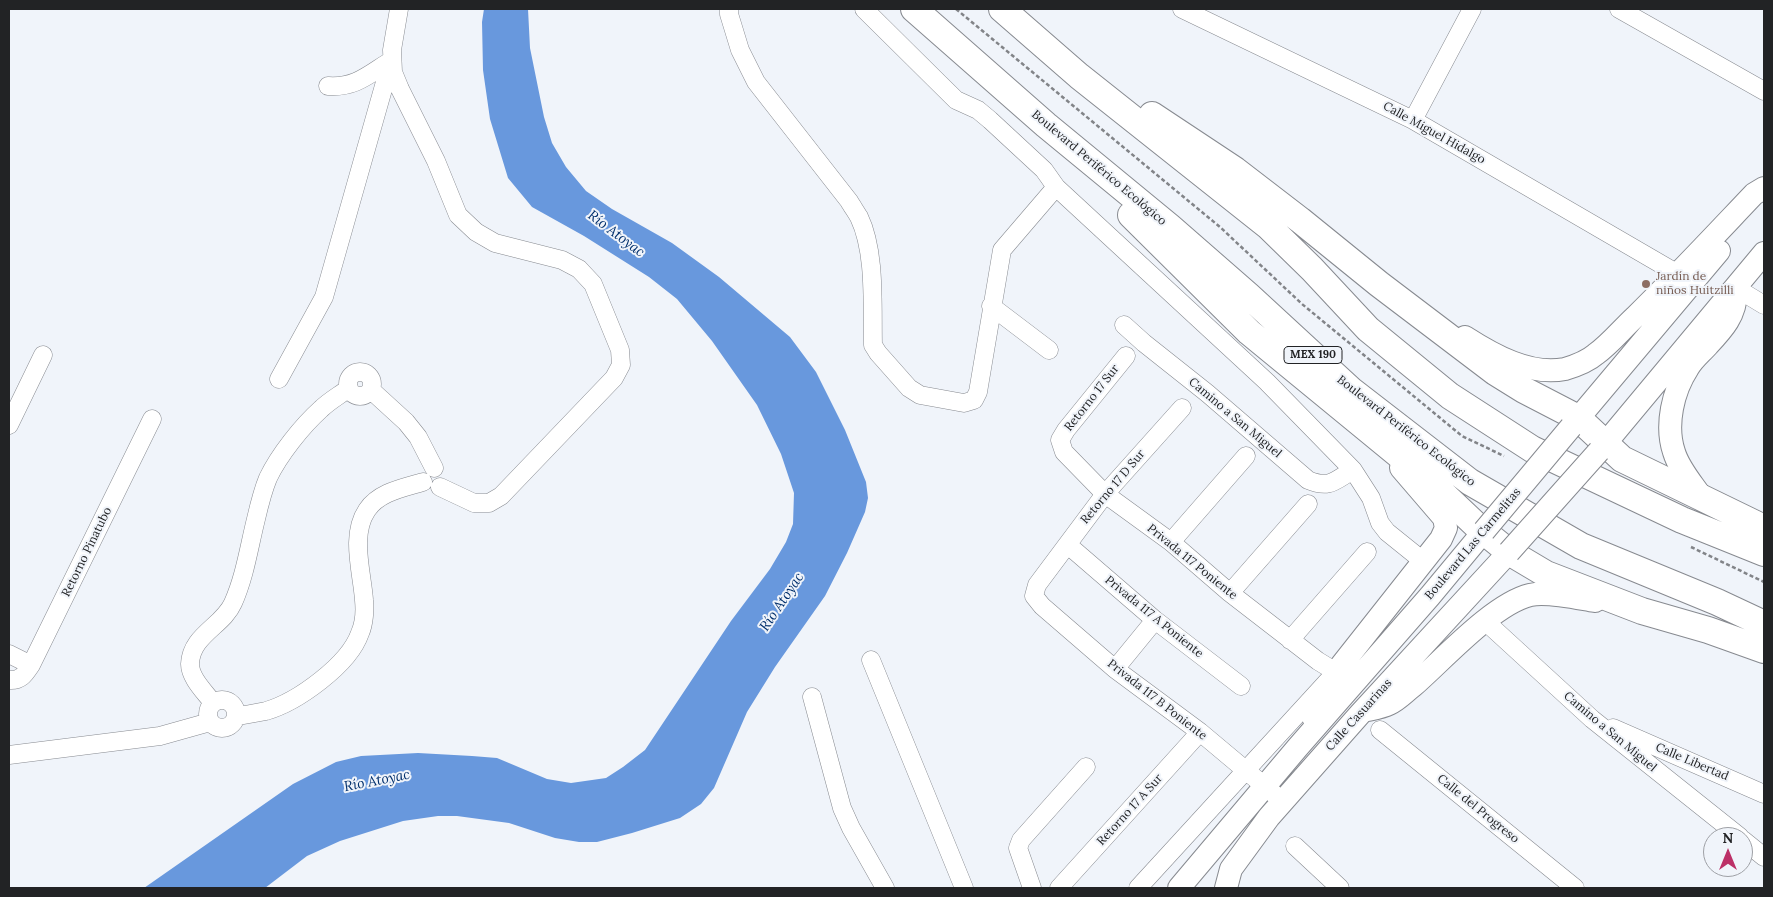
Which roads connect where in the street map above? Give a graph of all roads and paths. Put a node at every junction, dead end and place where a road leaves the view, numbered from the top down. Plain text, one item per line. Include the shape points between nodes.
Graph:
1 (399, 9) edge
2 (729, 9) edge
3 (864, 9) edge
4 (914, 9) edge
5 (1002, 9) edge
6 (1182, 9) edge
7 (1472, 9) edge
8 (1619, 9) edge
9 (392, 60) junction
10 (1079, 76) junction
11 (328, 86) dead end
12 (1764, 90) edge
13 (1413, 120) junction
14 (1046, 125) junction
15 (1056, 187) junction
16 (1764, 188) edge
17 (1764, 198) edge
18 (1764, 253) edge
19 (1678, 274) junction
20 (1379, 284) junction
21 (1736, 288) junction
22 (1764, 304) edge
23 (991, 306) junction
24 (1124, 325) dead end
25 (1049, 350) dead end
26 (43, 355) dead end
27 (1126, 356) dead end
28 (279, 379) dead end
29 (1182, 408) dead end
30 (152, 419) dead end
31 (1574, 422) junction
32 (9, 425) edge
33 (1377, 438) junction
34 (1060, 440) joint
35 (1602, 448) junction
36 (1246, 456) dead end
37 (1353, 470) junction
38 (428, 475) junction
39 (1105, 494) junction
40 (1702, 498) junction
41 (1308, 504) dead end
42 (1764, 528) edge
43 (1484, 531) junction
44 (1171, 542) junction
45 (1068, 545) junction
46 (1366, 552) dead end
47 (1509, 552) junction
48 (1764, 553) edge
49 (1423, 561) junction
50 (1230, 593) junction
51 (1034, 596) joint
52 (1642, 610) junction
53 (1155, 620) junction
54 (1485, 621) junction
55 (1764, 624) edge
56 (1290, 640) junction
57 (1764, 650) edge
58 (9, 654) edge
59 (871, 660) dead end
60 (32, 665) junction
61 (1115, 669) junction
62 (1336, 672) junction
63 (12, 680) edge
64 (1241, 686) dead end
65 (812, 696) dead end
66 (213, 702) junction
67 (1363, 711) junction
68 (236, 716) junction
69 (1592, 719) junction
70 (210, 722) junction
71 (1380, 730) dead end
72 (1200, 732) junction
73 (1298, 747) junction
74 (9, 755) edge
75 (1086, 767) dead end
76 (1246, 770) junction
77 (1265, 787) junction
78 (1764, 794) edge
79 (1282, 802) junction
80 (1727, 827) edge
81 (1295, 846) dead end
82 (1753, 848) edge
83 (1764, 857) edge
84 (1332, 886) edge
85 (885, 888) edge
86 (964, 888) edge
87 (1032, 888) edge
88 (1060, 888) edge
89 (1138, 888) edge
90 (1179, 888) edge
91 (1226, 888) edge
92 (1575, 888) edge

1 - 9 street
2 - 23 street via 740,50 756,82 859,217 870,257 873,344 908,388 920,395 964,403 974,400 978,392
3 - 15 street via 956,100 978,110 1044,170
4 - 14 highway, Boulevard Periférico Ecológico / MEX 190
5 - 10 highway
6 - 13 street, Calle Miguel Hidalgo
7 - 13 street
8 - 12 street
9 - 11 street via 355,83
9 - 28 street via 324,297
9 - 38 street via 400,89 436,161 458,215 476,232 495,243 562,260 579,269 593,284 620,350 621,365 614,378 501,496 489,503 474,503 440,487 427,487
10 - 20 highway via 1151,114 1235,170
10 - 48 highway via 1268,226 1368,328 1450,396 1532,449 1682,520
13 - 19 street, Calle Miguel Hidalgo
14 - 33 highway via 1249,332
14 - 55 highway, Boulevard Periférico Ecológico / MEX 190 via 1178,234 1351,390 1470,482 1581,546
15 - 23 street via 1002,250
15 - 37 street via 1267,382
16 - 19 main road via 1754,194
17 - 31 main road, Boulevard Las Carmelitas
18 - 21 main road
19 - 20 main road via 1596,354 1581,363 1550,370 1511,362 1485,350
20 - 31 highway via 1495,372
21 - 22 street
21 - 35 main road
21 - 40 main road via 1734,312 1728,324 1689,366 1673,404 1674,452 1682,470
23 - 25 street
24 - 37 street, Camino a San Miguel via 1308,480 1320,485 1328,484
26 - 32 street
27 - 34 street, Retorno 17 Sur
29 - 39 street, Retorno 17 D Sur
30 - 60 street, Retorno Pinatubo
31 - 35 highway
31 - 43 main road, Boulevard Las Carmelitas, bridge
33 - 43 highway
33 - 49 main road via 1444,518 1446,528 1441,539
34 - 39 street, Privada 117 Poniente via 1064,452
35 - 40 highway
35 - 47 main road, bridge
36 - 44 street
37 - 49 street via 1371,498 1380,523
38 - 66 street via 418,437 371,390 359,396 348,388 321,409 285,450 268,479 233,604 197,643 192,656 192,675
38 - 68 street via 386,494 366,511 358,539 365,602 360,633 352,648 322,680 299,696 267,711
39 - 44 street, Privada 117 Poniente
39 - 45 street, Retorno 17 D Sur
40 - 42 highway
41 - 50 street
43 - 47 highway
43 - 73 main road, Boulevard Las Carmelitas
44 - 50 street, Privada 117 Poniente
45 - 51 street, Retorno 17 D Sur via 1037,585
45 - 53 street, Privada 117 A Poniente
46 - 56 street
47 - 52 highway via 1546,574
47 - 67 main road, Calle Casuarinas
49 - 62 main road
50 - 56 street, Privada 117 Poniente
51 - 61 street, Privada 117 B Poniente
52 - 54 main road via 1565,595 1531,595
52 - 57 highway
53 - 61 street
53 - 64 street, Privada 117 A Poniente
54 - 67 main road via 1395,701
54 - 69 street, Camino a San Miguel
56 - 62 street, Privada 117 Poniente
58 - 60 street
59 - 86 street
60 - 63 street, Retorno Pinatubo via 21,678
61 - 72 street, Privada 117 B Poniente
62 - 73 main road
62 - 76 street
65 - 85 street via 842,808
66 - 68 street via 229,702
66 - 70 street via 208,712
67 - 79 main road, Calle Casuarinas
68 - 70 street via 234,722 225,728
69 - 78 street, Calle Libertad
69 - 80 street, Camino a San Miguel
70 - 74 street via 160,736
71 - 92 street, Calle del Progreso
72 - 76 street, Privada 117 B Poniente
72 - 88 street, Retorno 17 A Sur
73 - 77 main road, Boulevard Las Carmelitas
75 - 87 street via 1021,840 1018,848
76 - 77 street, Privada 117 B Poniente
76 - 89 street
77 - 79 street, Privada 117 B Poniente
77 - 90 main road, Boulevard Las Carmelitas
79 - 91 main road, Calle Casuarinas via 1231,869
81 - 84 street
82 - 83 street

